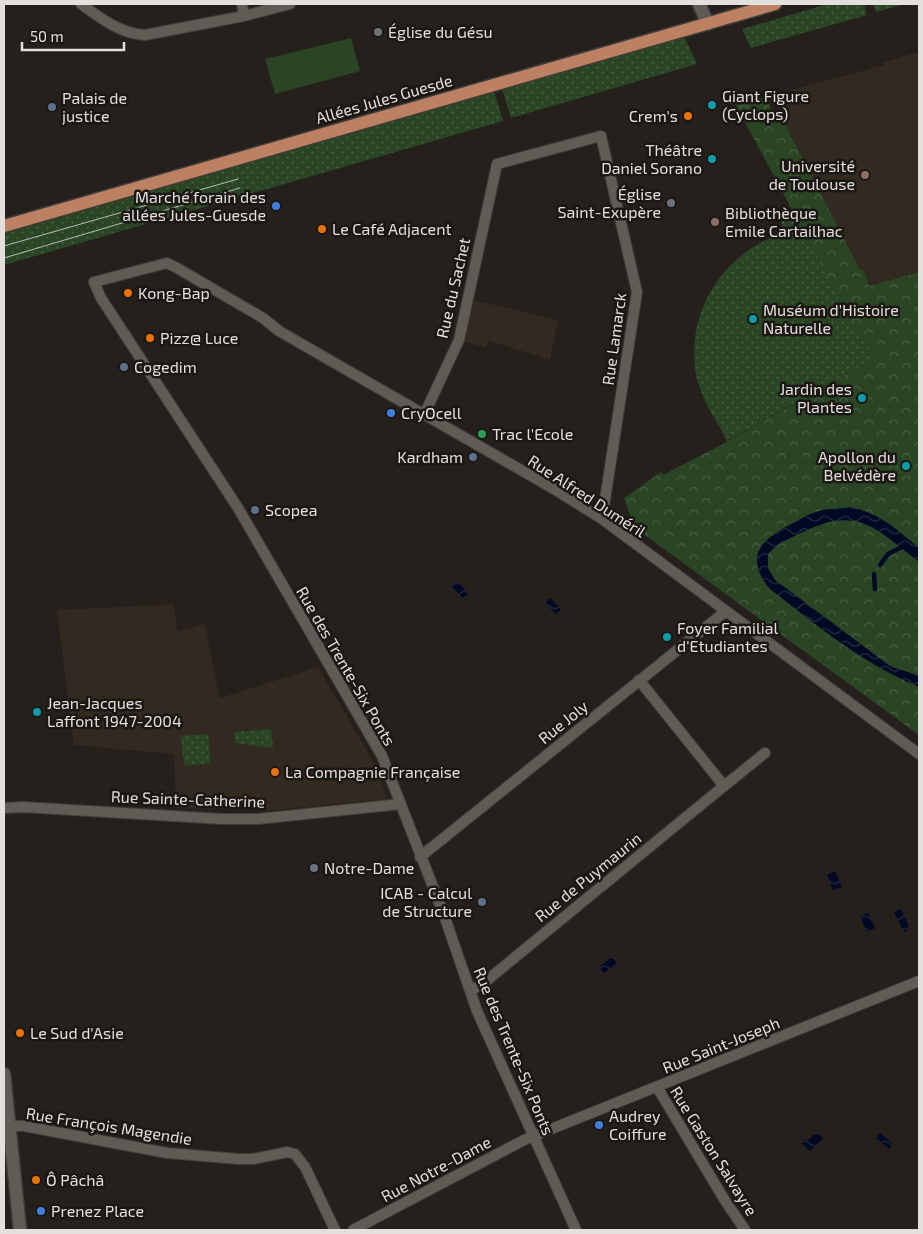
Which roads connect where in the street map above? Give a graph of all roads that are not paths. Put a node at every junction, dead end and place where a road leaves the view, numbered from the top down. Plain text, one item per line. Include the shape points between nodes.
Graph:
1 (81, 4) edge
2 (242, 4) edge
3 (290, 4) edge
4 (698, 4) edge
5 (775, 4) edge
6 (244, 16) junction
7 (708, 24) junction
8 (497, 164) joint
9 (4, 226) edge
10 (94, 282) joint
11 (424, 415) junction
12 (602, 519) junction
13 (726, 611) junction
14 (639, 680) junction
15 (765, 753) dead end
16 (919, 754) edge
17 (724, 786) junction
18 (401, 804) junction
19 (4, 808) edge
20 (420, 858) junction
21 (919, 980) edge
22 (470, 990) junction
23 (4, 1074) edge
24 (657, 1087) junction
25 (10, 1126) junction
26 (534, 1136) junction
27 (20, 1230) edge
28 (335, 1230) edge
29 (353, 1230) edge
30 (576, 1230) edge
31 (746, 1230) edge

1 - 6 street via 133,35
2 - 6 street
3 - 6 street
4 - 7 main road
5 - 7 main road, Allées Jules Guesde
7 - 9 main road, Allées Jules Guesde
8 - 11 street, Rue du Sachet via 459,340
8 - 12 street, Rue Lamarck via 601,136 637,292
10 - 11 street, Rue Alfred Duméril via 167,263
10 - 18 street, Rue des Trente-Six Ponts via 101,298 238,508 366,726
11 - 12 street, Rue Alfred Duméril
12 - 13 street, Rue Alfred Duméril
13 - 14 street, Rue Joly
13 - 16 street, Rue Alfred Duméril
14 - 17 street
14 - 20 street, Rue Joly
15 - 17 street, Rue de Puymaurin
17 - 22 street, Rue de Puymaurin via 480,986
18 - 19 street, Rue Sainte-Catherine via 258,819
18 - 20 street, Rue des Trente-Six Ponts
20 - 22 street, Rue des Trente-Six Ponts
21 - 24 street, Rue Saint-Joseph
22 - 26 street, Rue des Trente-Six Ponts
23 - 25 main road
24 - 26 street, Rue Saint-Joseph
24 - 31 street, Rue Gaston Salvayre
25 - 27 main road
25 - 28 street, Rue François Magendie via 167,1153 246,1159 287,1152 295,1154 305,1167
26 - 29 street, Rue Notre-Dame
26 - 30 street, Rue des Trente-Six Ponts

